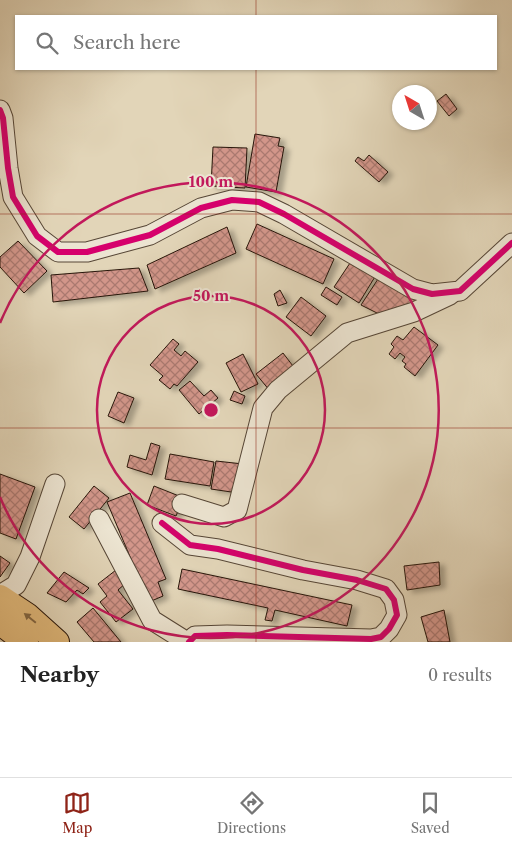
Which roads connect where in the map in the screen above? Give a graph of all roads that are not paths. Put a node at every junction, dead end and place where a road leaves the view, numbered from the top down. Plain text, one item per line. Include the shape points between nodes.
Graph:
1 (0, 110) edge
2 (4, 168) edge
3 (512, 243) edge
4 (460, 291) junction
5 (55, 484) dead end
6 (182, 504) dead end
7 (99, 519) dead end
8 (162, 523) dead end
9 (0, 596) edge
10 (0, 623) edge
11 (26, 642) edge
12 (57, 642) edge
13 (188, 642) edge

1 - 2 street
2 - 4 street via 13,197 37,236 58,252 86,252 150,235 201,208 232,200 259,202 413,289 432,294
3 - 4 street
4 - 6 street via 414,312 347,333 278,390 263,408 237,510 224,517
5 - 9 street via 30,557 16,585
7 - 13 street via 152,620
8 - 13 street via 190,545 386,589 394,600 397,615 389,629 370,639 228,635 195,636
12 -> 9 main road
10 - 11 main road

